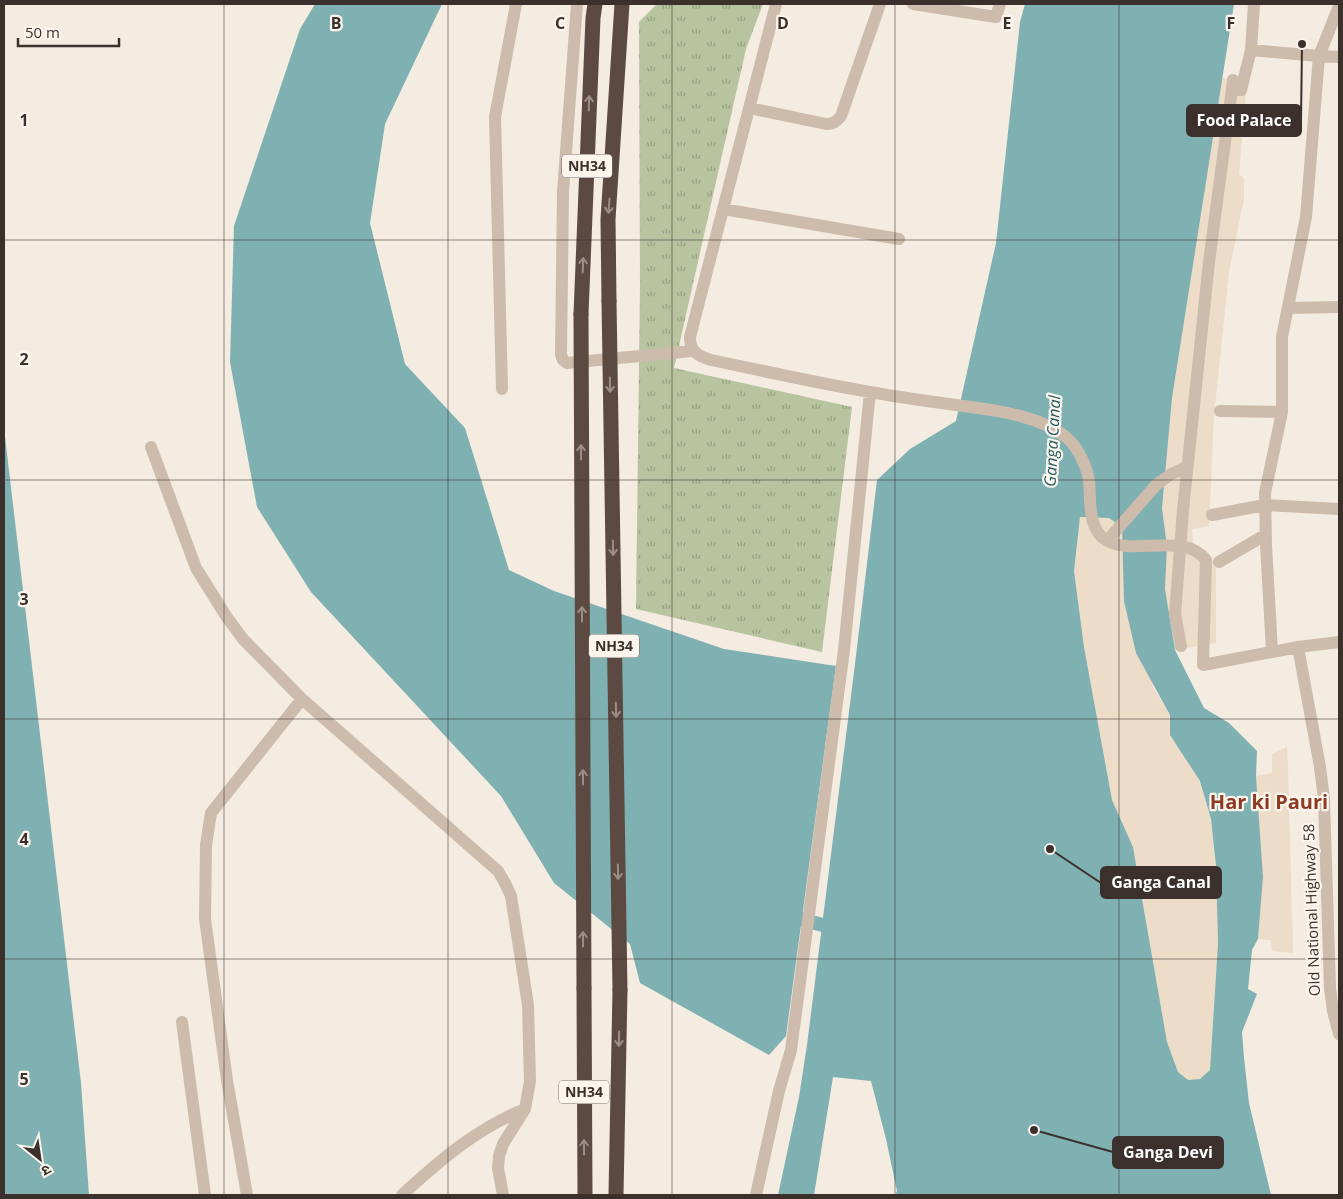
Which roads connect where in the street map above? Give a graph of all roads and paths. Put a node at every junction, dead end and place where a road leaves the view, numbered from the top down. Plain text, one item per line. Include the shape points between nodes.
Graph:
1 (516, 4) edge
2 (577, 4) edge
3 (776, 4) edge
4 (880, 4) edge
5 (913, 4) edge
6 (1000, 4) edge
7 (1254, 4) edge
8 (1339, 6) edge
9 (594, 11) edge
10 (621, 11) edge
11 (1251, 50) junction
12 (1319, 56) junction
13 (1339, 57) edge
14 (749, 108) junction
15 (723, 209) junction
16 (899, 239) dead end
17 (1339, 307) edge
18 (1288, 308) junction
19 (692, 351) junction
20 (502, 389) dead end
21 (870, 392) junction
22 (1220, 411) dead end
23 (1282, 412) junction
24 (151, 447) dead end
25 (1187, 467) junction
26 (1265, 505) junction
27 (1339, 509) edge
28 (1212, 515) dead end
29 (1265, 535) junction
30 (1107, 541) junction
31 (1173, 546) junction
32 (1219, 562) dead end
33 (1339, 642) edge
34 (1181, 646) dead end
35 (1298, 647) junction
36 (1272, 651) junction
37 (302, 699) junction
38 (182, 1022) dead end
39 (1339, 1034) edge
40 (525, 1110) junction
41 (205, 1195) edge
42 (246, 1195) edge
43 (402, 1195) edge
44 (503, 1195) edge
45 (585, 1195) edge
46 (616, 1195) edge
47 (756, 1195) edge

1 - 20 street via 495,117
2 - 19 street via 563,192 563,360 567,363
3 - 14 street
4 - 14 street via 841,116 836,121 826,124
5 - 6 street via 996,18
7 - 11 street
8 - 12 street
45 -> 9 highway, NH34, bridge via 581,314
10 -> 46 highway, NH34, bridge via 608,218 620,990
11 - 12 street
11 - 25 street via 1242,90 1233,84 1209,262
12 - 13 street
12 - 18 street via 1306,217
14 - 15 street
15 - 16 street
15 - 19 street via 690,337
17 - 18 street
18 - 23 street via 1282,337
19 - 21 street via 711,360
21 - 30 street via 980,407 1044,424 1068,438 1081,458 1088,479 1092,517 1098,534
21 - 47 street via 844,650 791,1050
22 - 23 street
23 - 26 street
24 - 37 street via 196,568 243,639
25 - 30 street via 1156,485
25 - 31 street
26 - 27 street
26 - 28 street
26 - 29 street
29 - 32 street
29 - 36 street
30 - 31 street via 1122,546
31 - 34 street via 1175,614
31 - 36 street via 1201,553 1206,560 1203,665
33 - 35 street
35 - 36 street
35 - 39 street, Old National Highway 58 via 1324,799 1330,988
37 - 40 street via 498,871 506,883 511,896 528,1005 530,1081
37 - 42 street via 211,813 206,845 205,919
38 - 41 street
40 - 43 street via 504,1118 450,1152
40 - 44 street via 499,1156

